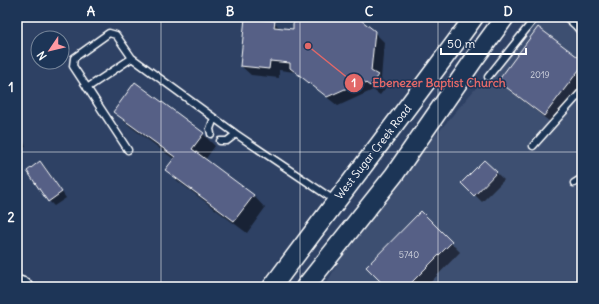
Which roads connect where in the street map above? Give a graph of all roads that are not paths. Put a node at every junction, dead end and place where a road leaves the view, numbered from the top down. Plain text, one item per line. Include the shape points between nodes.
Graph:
1 (474, 17) edge
2 (492, 17) edge
3 (505, 17) edge
4 (536, 17) edge
5 (566, 17) edge
6 (582, 33) edge
7 (132, 58) junction
8 (475, 58) junction
9 (488, 77) dead end
10 (87, 88) junction
11 (582, 91) edge
12 (214, 118) junction
13 (211, 134) dead end
14 (236, 134) junction
15 (220, 141) dead end
16 (533, 146) dead end
17 (128, 150) dead end
18 (582, 178) edge
19 (574, 183) dead end
20 (335, 201) junction
21 (17, 285) edge
22 (306, 286) edge
23 (24, 287) edge
24 (272, 287) edge

1 - 20 main road, West Sugar Creek Road
2 - 8 main road via 481,36
3 - 8 main road
4 - 9 lane
5 - 6 lane
7 - 10 lane
7 - 10 lane via 116,35 108,34 74,58 73,66
7 - 12 lane
8 - 22 main road via 394,175
10 - 17 lane
11 - 16 lane
12 - 13 lane
12 - 14 lane
14 - 15 lane via 227,141
14 - 20 lane
18 - 19 lane
20 - 24 main road, West Sugar Creek Road
21 - 23 main road

